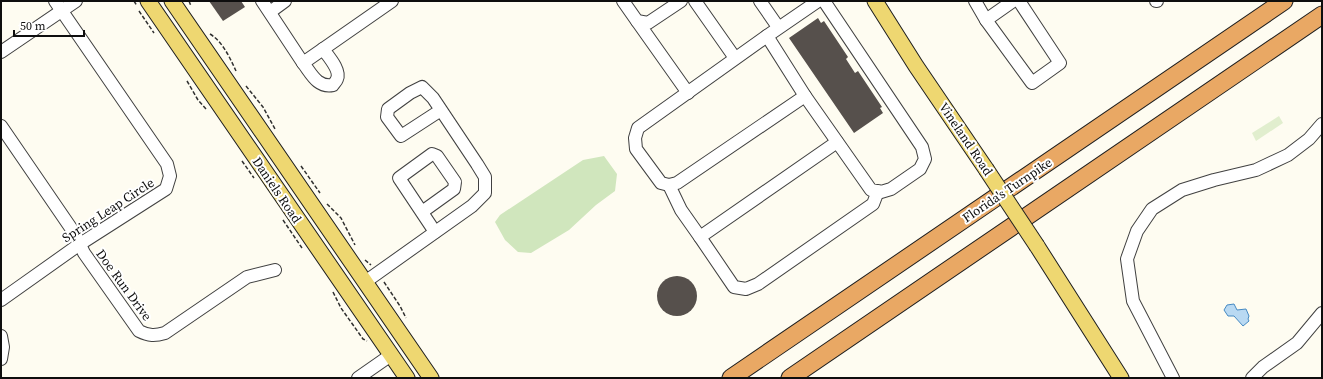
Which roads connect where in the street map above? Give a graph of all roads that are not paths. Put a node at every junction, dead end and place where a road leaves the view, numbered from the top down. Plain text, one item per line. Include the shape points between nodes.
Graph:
1 (76, 1) edge
2 (148, 1) edge
3 (172, 1) edge
4 (262, 1) edge
5 (285, 1) edge
6 (392, 1) edge
7 (623, 1) edge
8 (681, 1) edge
9 (695, 1) edge
10 (760, 1) edge
11 (818, 1) edge
12 (824, 1) edge
13 (875, 1) edge
14 (975, 1) edge
15 (1014, 1) edge
16 (1019, 1) edge
17 (1284, 1) edge
18 (58, 6) edge
19 (270, 12) junction
20 (1322, 15) edge
21 (986, 20) junction
22 (637, 21) junction
23 (778, 27) junction
24 (767, 36) junction
25 (323, 49) junction
26 (1, 52) edge
27 (735, 58) junction
28 (303, 63) junction
29 (688, 93) junction
30 (806, 96) junction
31 (441, 110) dead end
32 (1322, 124) edge
33 (1, 126) edge
34 (837, 142) junction
35 (669, 185) junction
36 (878, 191) junction
37 (422, 212) junction
38 (435, 232) junction
39 (700, 238) junction
40 (80, 244) junction
41 (275, 270) dead end
42 (332, 270) junction
43 (365, 282) junction
44 (1, 300) edge
45 (1322, 313) edge
46 (1, 336) edge
47 (391, 355) junction
48 (1, 359) edge
49 (428, 373) edge
50 (358, 378) edge
51 (407, 378) edge
52 (730, 378) edge
53 (790, 378) edge
54 (1121, 378) edge
55 (1172, 378) edge
56 (1252, 378) edge

1 - 18 street
2 - 42 main road, Daniels Road
3 - 43 main road, Daniels Road
4 - 19 street
5 - 19 street
6 - 25 street
7 - 22 street
8 - 22 street via 648,23
9 - 27 street
10 - 23 street
11 - 23 street
12 - 36 street via 922,147 925,159 920,169 891,189
13 - 54 main road, Vineland Road, bridge
14 - 21 street
15 - 21 street
16 - 21 street via 1060,63 1032,83
17 - 52 highway, Florida's Turnpike
18 - 26 street
18 - 40 street, Spring Leap Circle via 167,164 170,176 166,189
19 - 28 street
20 - 53 highway
22 - 29 street
23 - 24 street
24 - 27 street
24 - 30 street
25 - 28 street
25 - 28 street via 338,74 333,85 326,86 317,82
27 - 29 street
29 - 35 street via 638,128 635,138 636,149 661,183
30 - 34 street
30 - 35 street via 677,183
31 - 38 street via 478,164 485,178 485,193 472,206
32 - 55 street via 1309,139 1288,155 1256,170 1182,190 1152,209 1137,232 1127,259 1134,301
33 - 40 street, Doe Run Drive
34 - 36 street via 871,190
34 - 39 street
35 - 39 street via 680,210
36 - 39 street via 873,204 758,284 746,289 734,287
37 - 37 street via 399,178 432,154 437,156 455,182 454,189
37 - 38 street
38 - 43 street
40 - 41 street, Doe Run Drive via 139,330 147,335 165,333 247,277
40 - 44 street, Spring Leap Circle
42 - 43 main road via 354,282
42 - 47 main road, Daniels Road
43 - 49 main road, Daniels Road
45 - 56 street via 1297,343
46 - 48 street via 4,347
47 - 49 main road via 401,354 408,357
47 - 50 street
47 - 51 main road, Daniels Road

